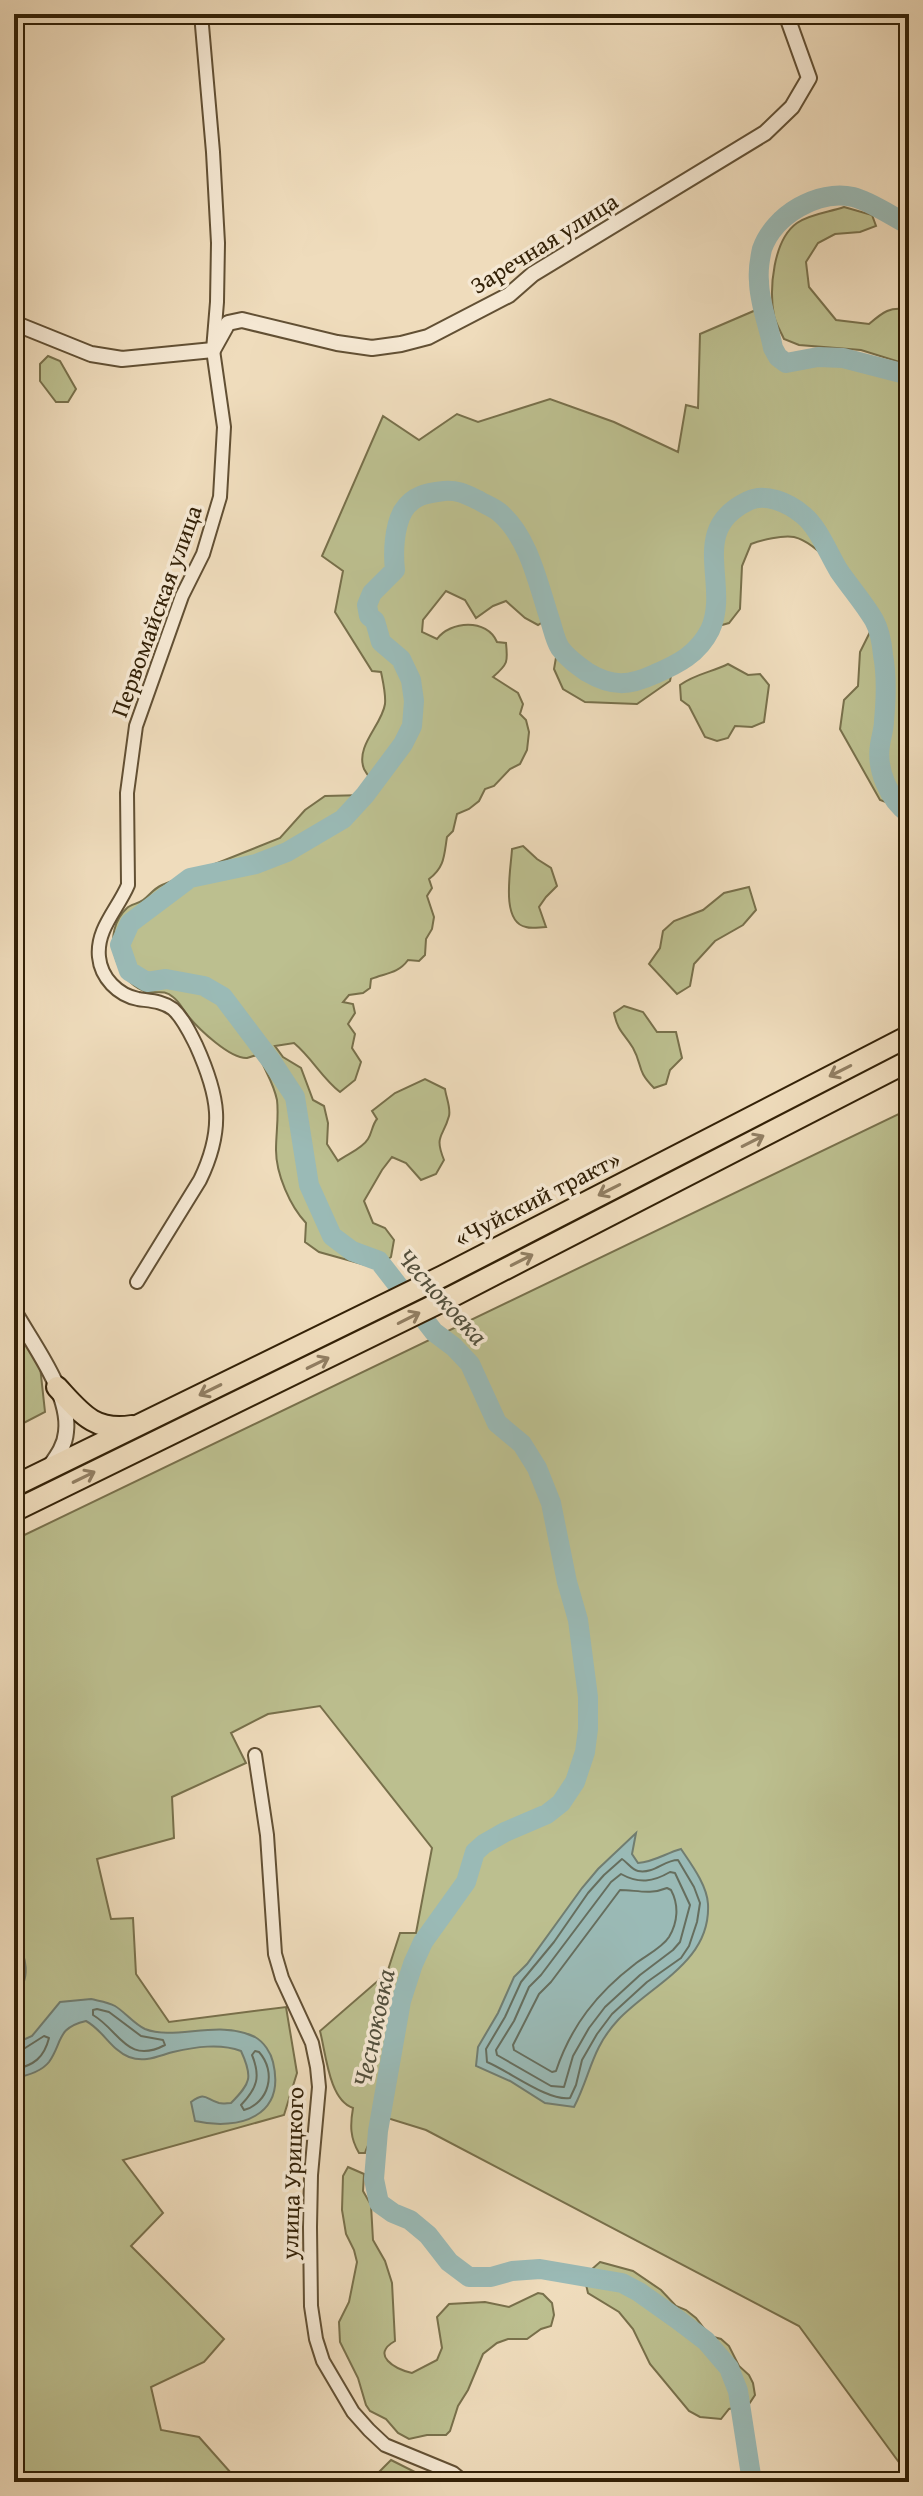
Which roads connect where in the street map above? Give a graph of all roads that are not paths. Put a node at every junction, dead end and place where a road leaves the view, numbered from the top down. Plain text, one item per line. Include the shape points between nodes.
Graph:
1 (201, 14) edge
2 (786, 14) edge
3 (14, 323) edge
4 (213, 350) junction
5 (909, 1036) edge
6 (909, 1061) edge
7 (137, 1282) dead end
8 (14, 1311) edge
9 (57, 1387) junction
10 (140, 1425) junction
11 (47, 1470) junction
12 (14, 1486) edge
13 (14, 1511) edge
14 (255, 1755) dead end
15 (464, 2482) edge

1 - 4 street, Первомайская улица via 218,243
2 - 4 street, Заречная улица via 809,78 792,107 765,133 533,274 509,295 428,337 401,344 372,348 337,343 242,320 228,323
3 - 4 street via 91,354 122,359
4 - 7 street, Первомайская улица via 224,427 220,497 136,726 127,793 128,885 106,923 99,955 101,969 123,994 152,999 183,1021 208,1072 217,1112 209,1163
5 -> 10 highway, «Чуйский тракт»
13 -> 6 highway, «Чуйский тракт» via 453,1296
8 - 9 street
9 - 10 highway via 99,1425
9 - 11 street via 66,1432 62,1449
10 - 11 highway, «Чуйский тракт»
11 - 12 highway, «Чуйский тракт»
14 - 15 street, улица Урицкого via 275,1954 317,2067 310,2227 316,2339 323,2361 369,2430 385,2445

